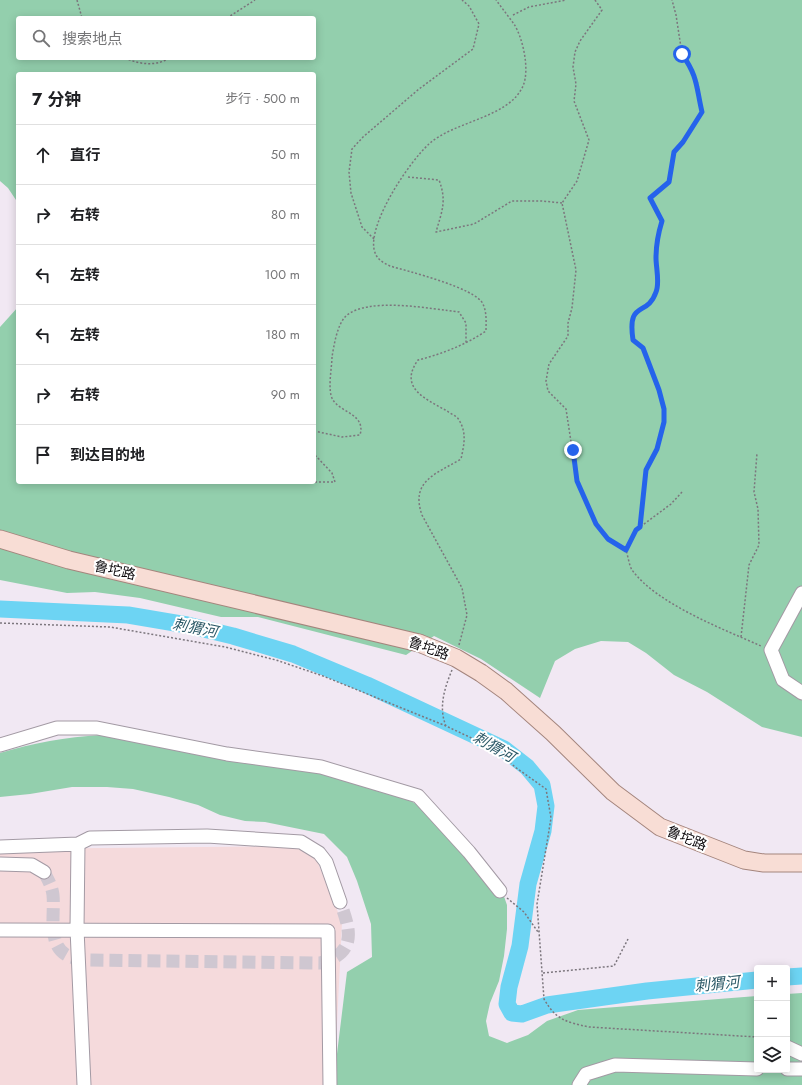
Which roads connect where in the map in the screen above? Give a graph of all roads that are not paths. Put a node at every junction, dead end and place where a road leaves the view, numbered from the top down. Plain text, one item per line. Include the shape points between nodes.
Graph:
1 (0, 539) edge
2 (802, 593) edge
3 (802, 693) edge
4 (0, 745) edge
5 (78, 844) junction
6 (0, 847) edge
7 (802, 863) edge
8 (0, 864) edge
9 (44, 872) dead end
10 (500, 891) road end
11 (340, 902) tunnel mouth
12 (77, 929) junction
13 (0, 930) edge
14 (790, 1048) edge
15 (802, 1054) edge
16 (802, 1068) edge
17 (790, 1069) edge
18 (754, 1070) edge
19 (84, 1085) edge
20 (330, 1085) edge
21 (579, 1085) edge

1 - 7 main road, 鲁坨路, bridge via 69,560 419,643 456,658 506,691 613,792 660,827 744,860
2 - 3 street via 770,650 783,680
4 - 10 street via 57,728 97,728 227,754 321,767 418,796 469,852
5 - 6 street
5 - 11 street via 90,838 208,836 301,842 319,853 326,862
5 - 12 street
8 - 9 street via 32,865
12 - 13 street
12 - 19 street
12 - 20 street via 328,931
14 - 15 street
16 - 17 street
18 - 21 street via 615,1066 586,1074

